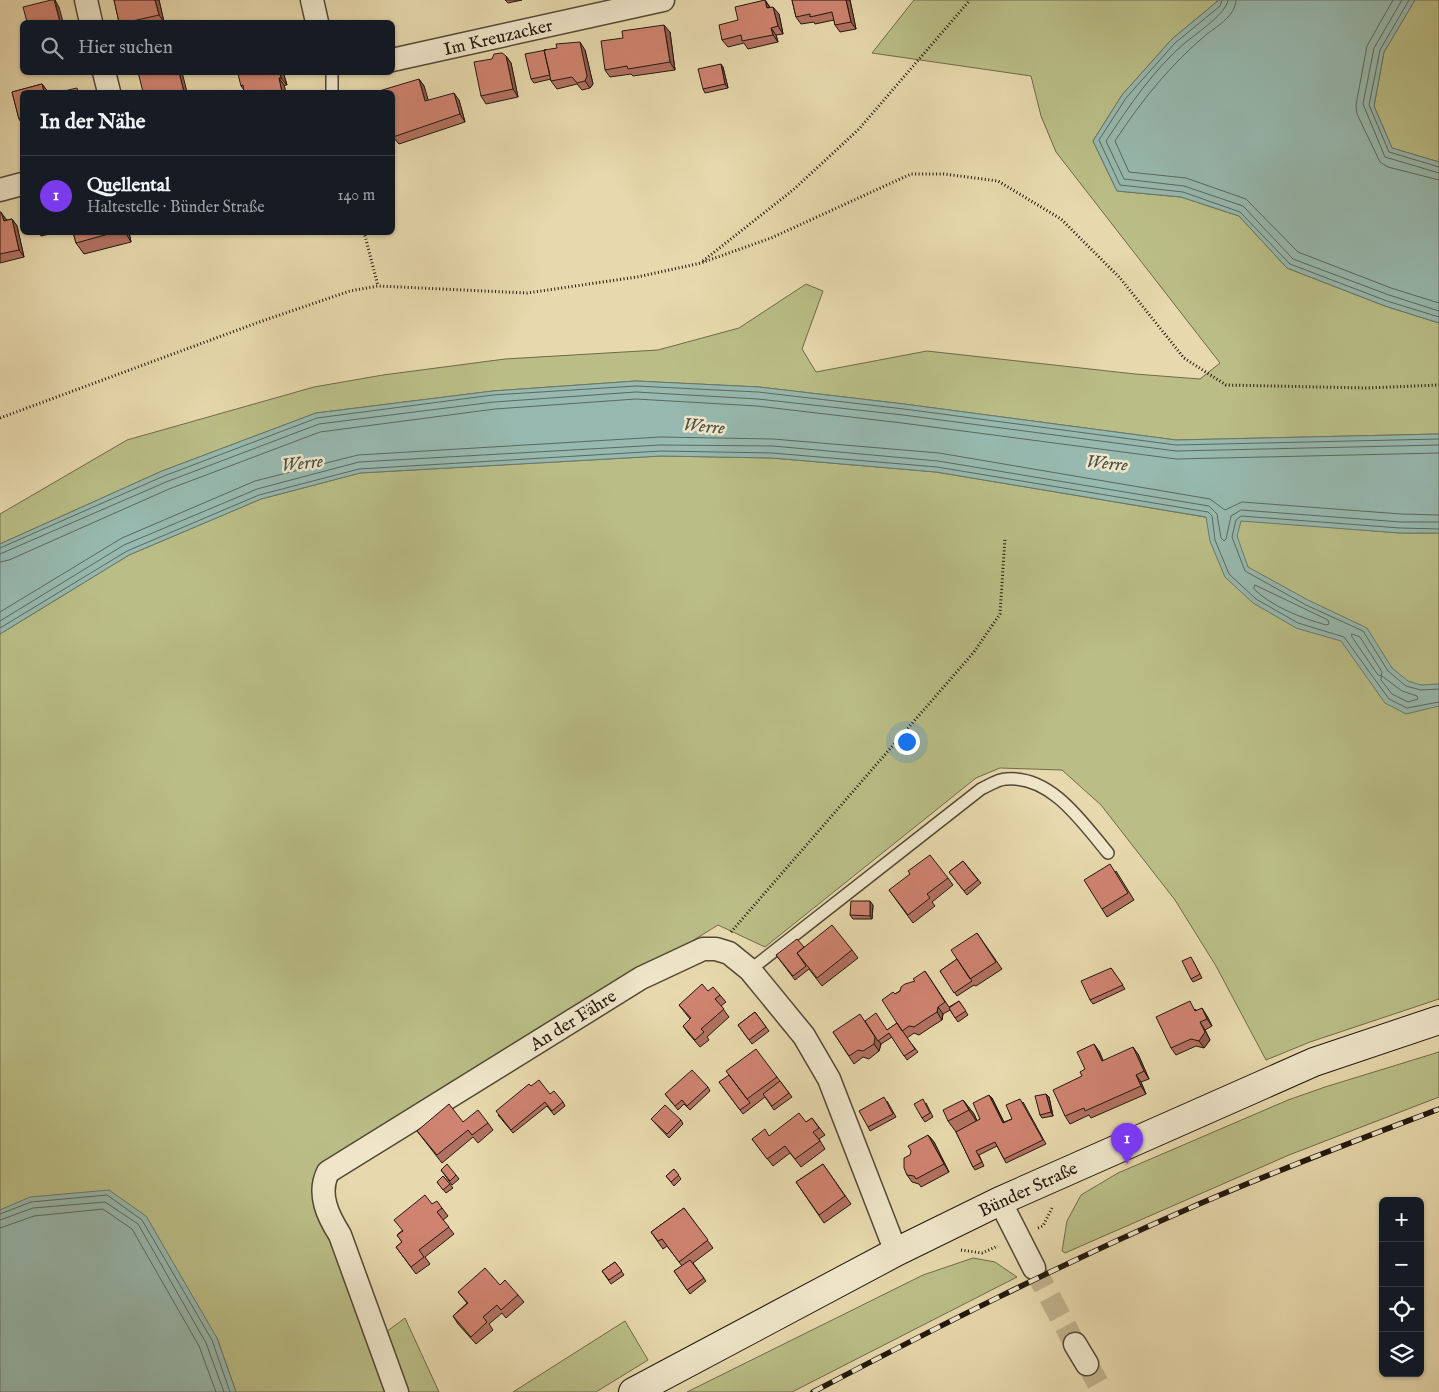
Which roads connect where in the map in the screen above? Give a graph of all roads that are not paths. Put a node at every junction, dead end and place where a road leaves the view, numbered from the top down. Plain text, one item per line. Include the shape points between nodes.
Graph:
1 (86, 0) edge
2 (312, 0) edge
3 (663, 0) edge
4 (91, 20) edge
5 (317, 20) edge
6 (395, 59) edge
7 (105, 75) edge
8 (332, 75) edge
9 (108, 90) edge
10 (332, 90) edge
11 (20, 185) edge
12 (0, 190) edge
13 (1108, 853) dead end
14 (750, 970) junction
15 (1439, 1020) edge
16 (1000, 1202) junction
17 (896, 1252) junction
18 (1034, 1268) tunnel mouth
19 (1075, 1344) tunnel mouth
20 (1087, 1364) tunnel mouth
21 (397, 1392) edge
22 (633, 1392) edge

1 - 4 street
2 - 5 street
3 - 6 street, Im Kreuzacker
7 - 9 street
8 - 10 lane
11 - 12 street
13 - 14 lane via 1072,809 1048,791 1032,782 1003,778 981,789
14 - 17 street via 804,1036 829,1079
14 - 21 street, An der Fähre via 729,952 703,949 641,978 328,1172 323,1198 340,1235
15 - 16 main road, Bünder Straße via 1314,1062
16 - 17 main road, Bünder Straße
16 - 18 street
17 - 22 main road, Bünder Straße
19 - 20 street

